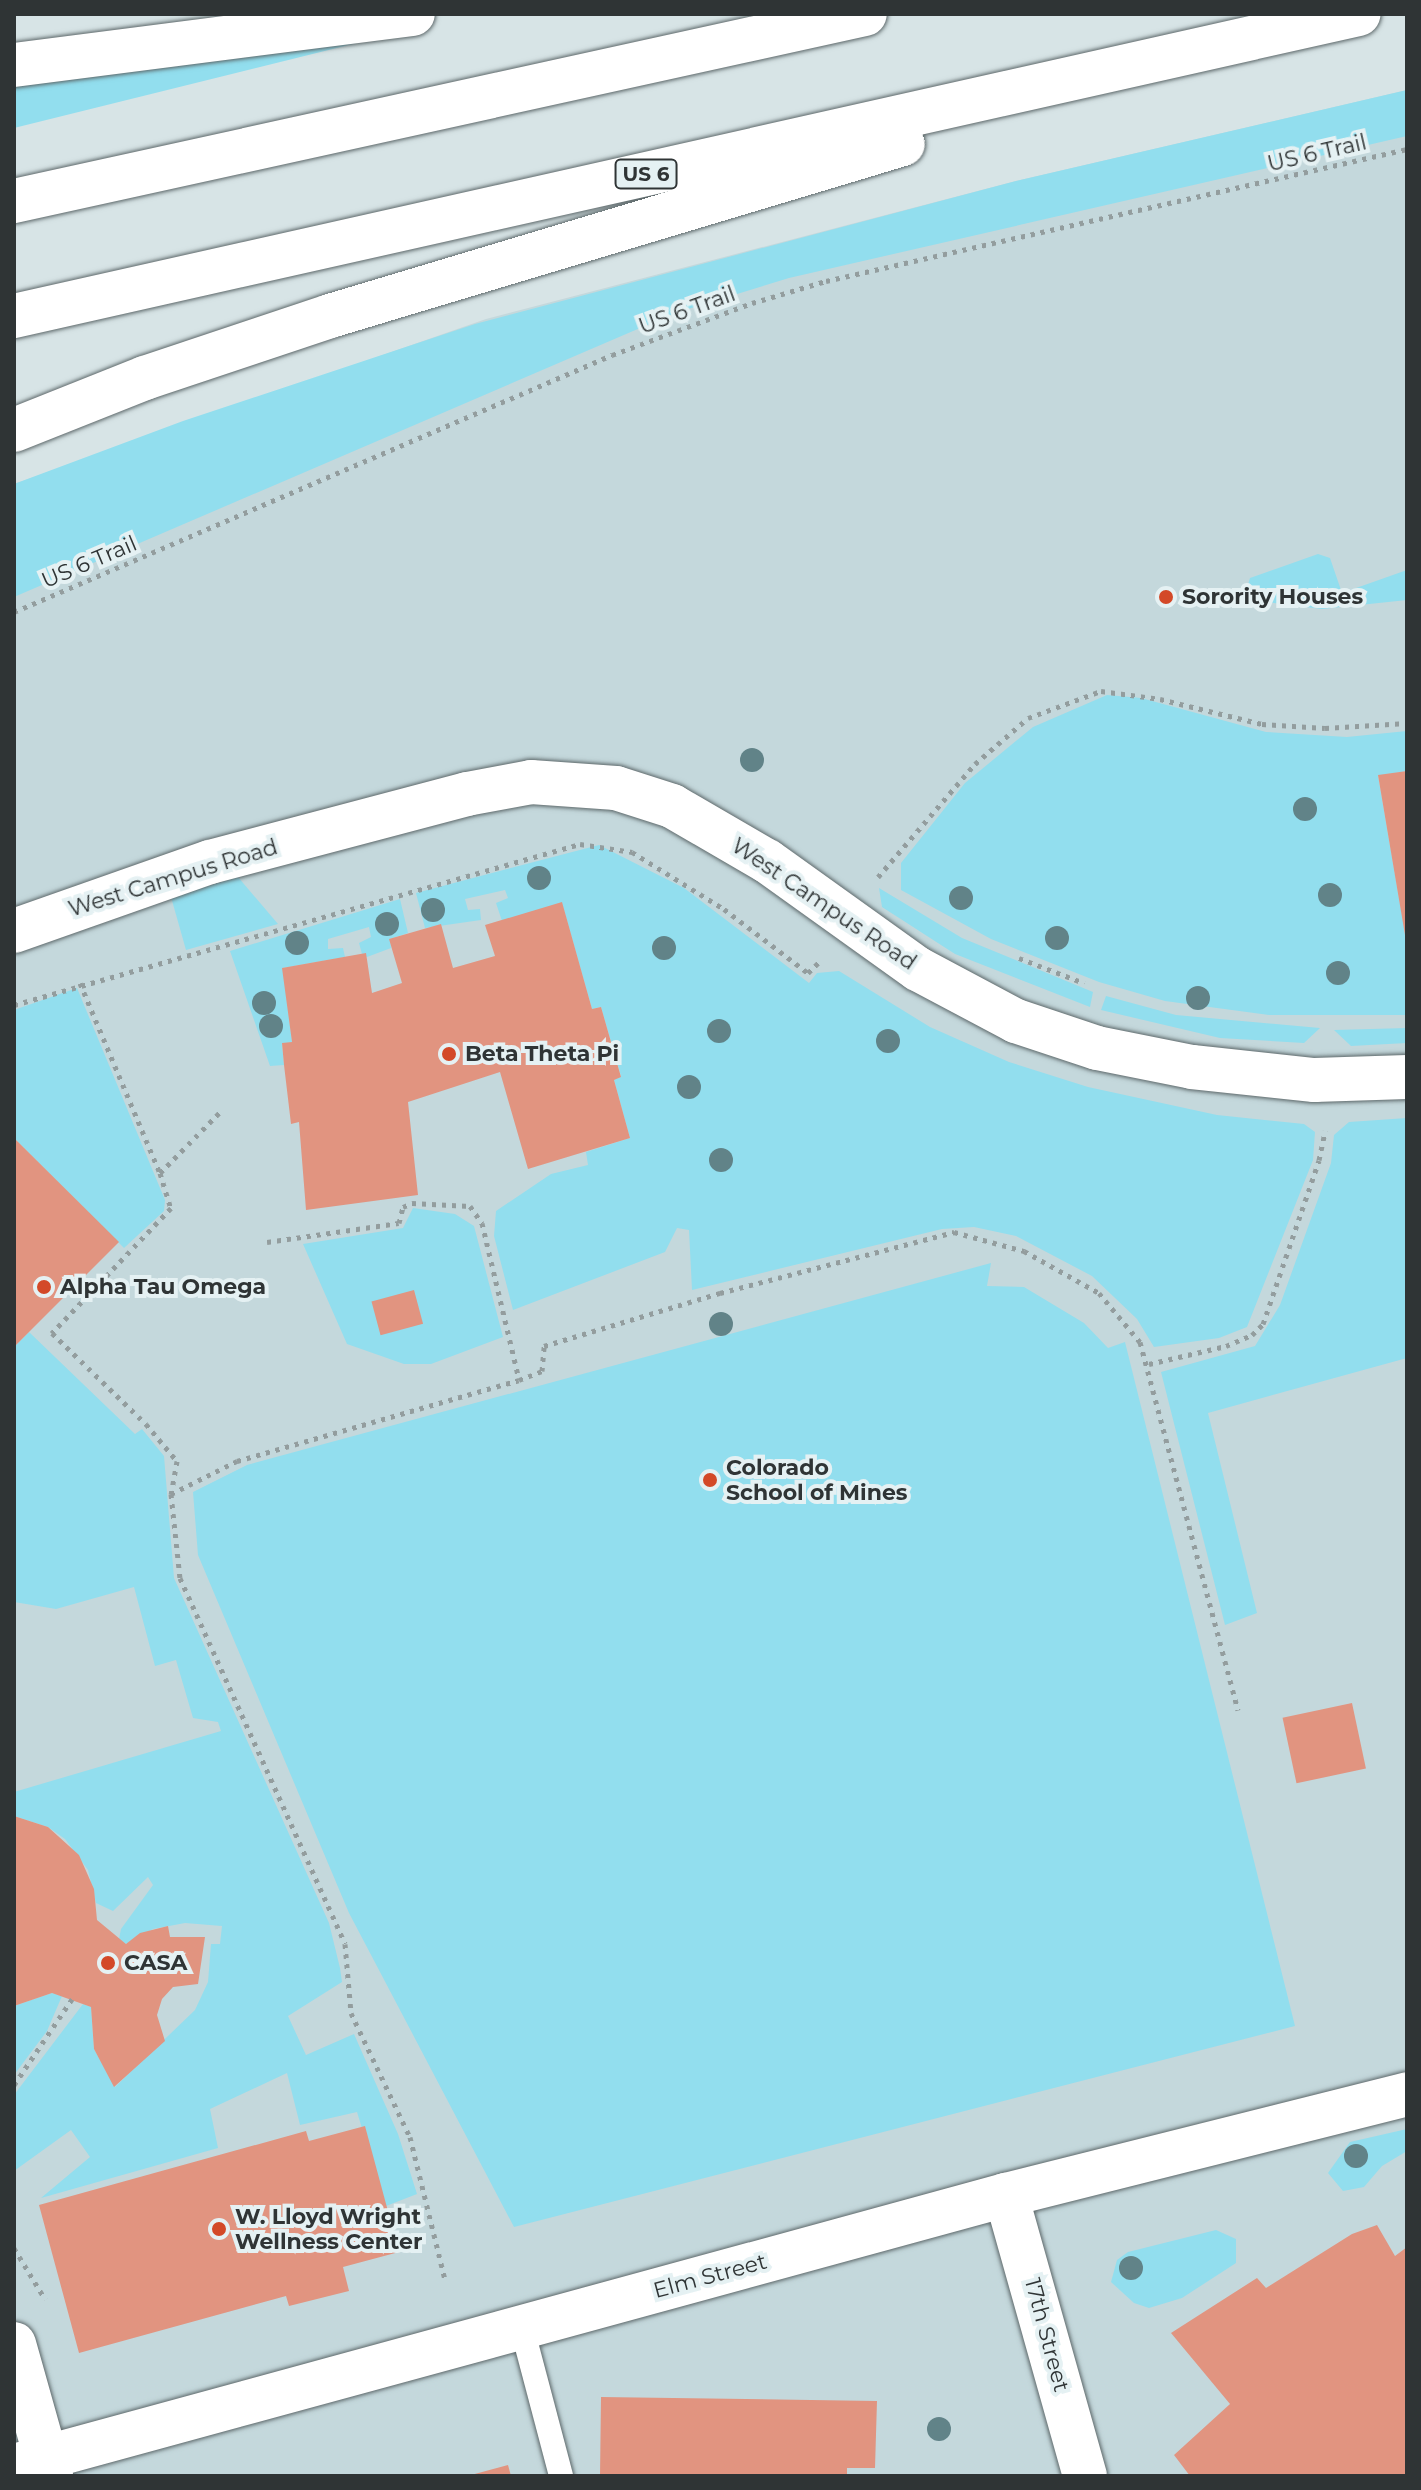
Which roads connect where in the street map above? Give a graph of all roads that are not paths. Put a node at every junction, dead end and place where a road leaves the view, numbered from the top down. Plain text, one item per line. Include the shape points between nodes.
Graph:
1 (413, 14) edge
2 (865, 14) edge
3 (1359, 14) edge
4 (1277, 32) junction
5 (14, 65) edge
6 (14, 201) edge
7 (14, 316) edge
8 (14, 430) edge
9 (14, 931) edge
10 (1407, 1077) edge
11 (1407, 2094) edge
12 (1006, 2195) junction
13 (522, 2328) junction
14 (14, 2344) edge
15 (37, 2466) edge
16 (561, 2476) edge
17 (1085, 2476) edge

1 - 5 main road
2 - 6 main road
3 - 4 main road, US 6
4 - 7 main road, US 6
4 - 8 main road via 360,306 145,378
9 - 10 main road, West Campus Road via 210,862 531,782 616,788 672,806 767,861 982,1006 1097,1048 1272,1077
11 - 12 main road, Elm Street
12 - 13 main road, Elm Street
12 - 17 main road, 17th Street
13 - 15 main road, Elm Street
13 - 16 lane
14 - 15 main road

